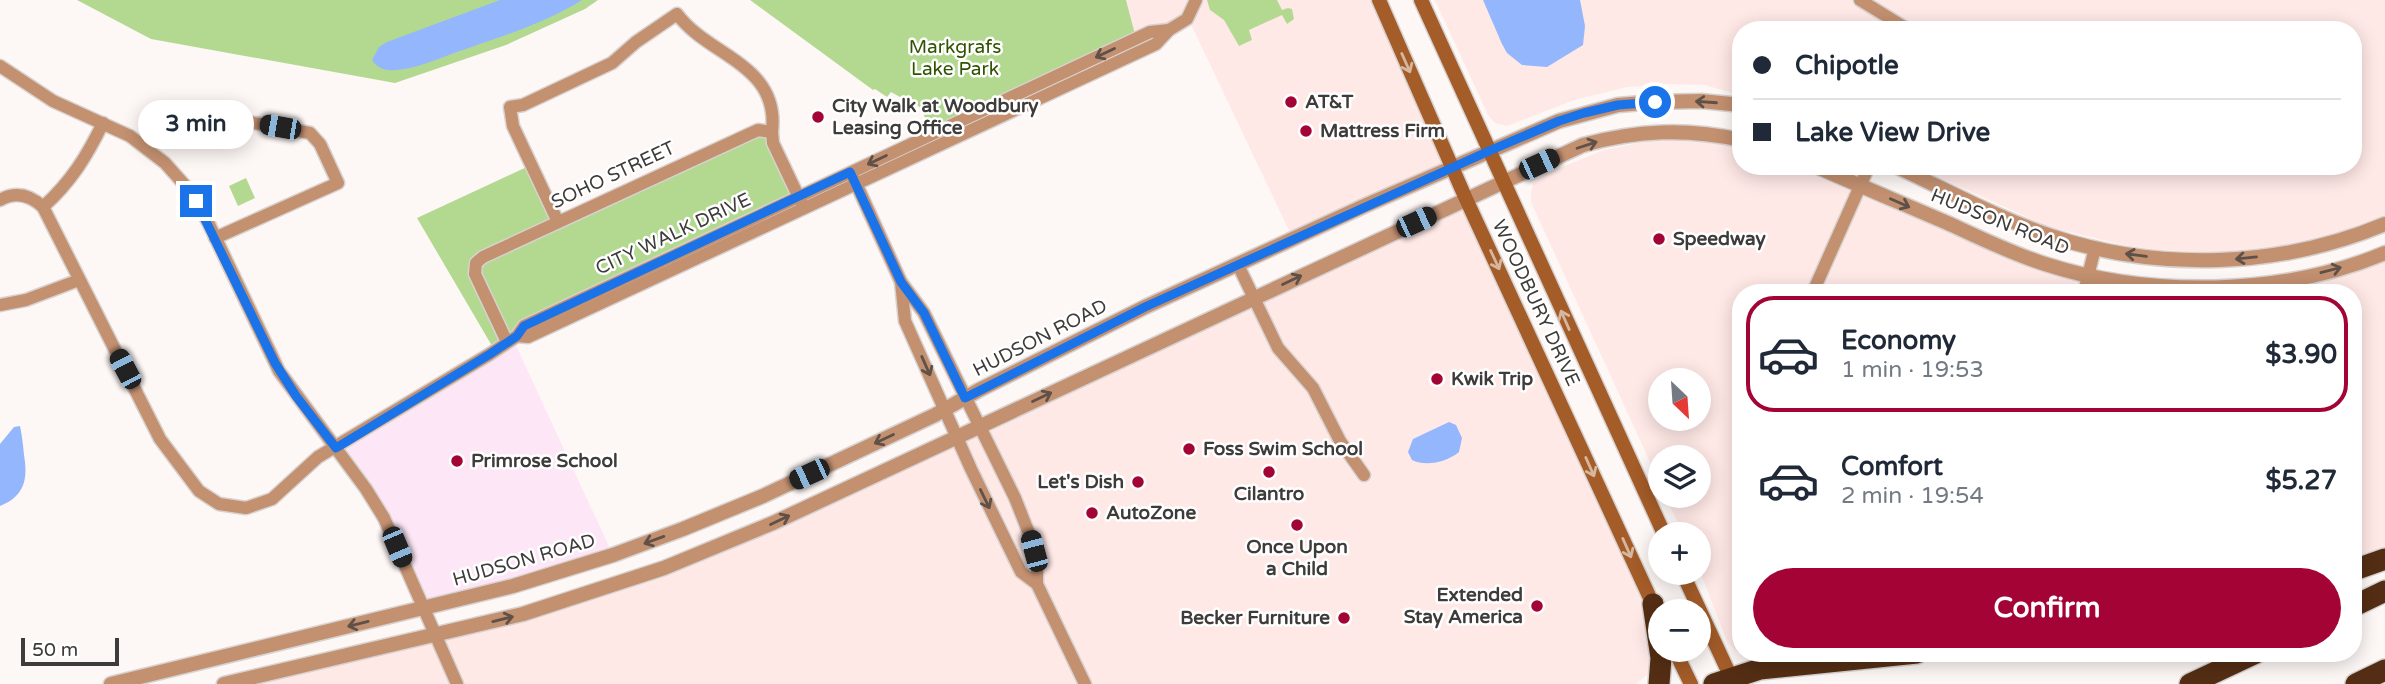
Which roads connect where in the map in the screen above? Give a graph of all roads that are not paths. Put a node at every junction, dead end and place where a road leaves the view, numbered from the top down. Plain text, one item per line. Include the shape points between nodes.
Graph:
1 (1196, 0) edge
2 (1379, 0) edge
3 (1421, 0) edge
4 (1860, 0) edge
5 (1894, 21) edge
6 (0, 66) edge
7 (1732, 104) edge
8 (187, 111) dead end
9 (103, 123) junction
10 (772, 132) junction
11 (1732, 138) edge
12 (1489, 151) junction
13 (1452, 167) junction
14 (1836, 175) edge
15 (1864, 175) edge
16 (1914, 175) edge
17 (853, 178) junction
18 (1502, 182) junction
19 (1859, 185) junction
20 (1466, 199) junction
21 (0, 200) edge
22 (801, 202) junction
23 (43, 207) junction
24 (558, 222) junction
25 (2385, 224) edge
26 (215, 238) junction
27 (2095, 248) junction
28 (2385, 253) edge
29 (1238, 265) junction
30 (2088, 275) junction
31 (79, 281) junction
32 (901, 282) junction
33 (1816, 284) edge
34 (2086, 284) edge
35 (2156, 284) edge
36 (2261, 284) edge
37 (1253, 298) junction
38 (0, 305) edge
39 (512, 339) junction
40 (965, 398) junction
41 (945, 409) junction
42 (980, 426) junction
43 (957, 437) junction
44 (336, 448) junction
45 (1364, 475) dead end
46 (1658, 522) edge
47 (2385, 559) edge
48 (2362, 567) edge
49 (1037, 584) junction
50 (1687, 585) edge
51 (2385, 591) edge
52 (1651, 599) edge
53 (2362, 602) edge
54 (424, 608) junction
55 (437, 635) junction
56 (1661, 662) edge
57 (1680, 662) edge
58 (1829, 662) edge
59 (2237, 662) edge
60 (2385, 670) edge
61 (1726, 682) edge
62 (111, 684) edge
63 (224, 684) edge
64 (457, 684) edge
65 (1084, 684) edge
66 (1659, 684) edge
67 (1691, 684) edge
68 (2190, 684) edge
69 (2356, 684) edge

1 - 17 street, CITY WALK DRIVE via 1187,19 1169,30 1150,32
2 -> 13 main road, WOODBURY DRIVE
3 - 12 main road, WOODBURY DRIVE
4 - 5 street
6 - 9 street via 53,101
7 -> 12 street, HUDSON ROAD via 1618,105 1559,121
8 - 26 street via 310,133 338,183
9 - 23 street via 88,155
9 - 26 street via 139,142 174,172
10 - 22 street
10 - 24 street, SOHO STREET via 752,131
10 - 24 street via 771,104 760,82 677,14 612,63 523,105 509,107 513,127
18 -> 11 street via 1583,145 1626,134 1693,131
12 - 13 street, HUDSON ROAD
12 - 18 main road, WOODBURY DRIVE
13 - 20 main road, WOODBURY DRIVE
13 - 29 street, HUDSON ROAD
14 - 19 street, HUDSON ROAD
15 - 19 street
16 - 27 street, HUDSON ROAD via 2017,223
17 - 22 street, CITY WALK DRIVE
17 - 32 street
18 - 20 street
46 -> 18 main road, WOODBURY DRIVE
19 -> 30 street, HUDSON ROAD via 2045,264
19 - 33 street
37 -> 20 street
20 -> 52 main road, WOODBURY DRIVE
21 - 23 street via 23,195
22 - 39 street, CITY WALK DRIVE via 524,326
23 - 31 street, CITY WALK DRIVE
24 - 39 street, SOHO STREET via 476,263 477,279
25 -> 27 street, HUDSON ROAD via 2314,248 2231,260 2134,256
26 - 44 street via 275,363
27 - 30 street
36 -> 28 street, HUDSON ROAD
29 - 37 street
29 - 40 street, HUDSON ROAD
30 - 34 street
30 -> 35 street, HUDSON ROAD
31 - 38 street
31 - 44 street, CITY WALK DRIVE via 160,439 206,498 231,508 259,505
32 - 40 street via 924,313
32 -> 41 street via 905,321
42 -> 37 street
37 - 45 street via 1278,348 1313,388 1340,441
39 - 44 street, CITY WALK DRIVE
40 - 41 street, HUDSON ROAD
40 - 42 street
41 - 43 street
41 -> 54 street, HUDSON ROAD via 763,496 661,537 547,576
42 - 43 street
42 - 49 street via 1026,525
43 -> 49 street via 1021,572
55 -> 43 street via 523,614 704,554
44 - 54 street via 380,510
47 - 48 highway
49 - 65 street
50 - 61 main road
51 - 53 highway
54 - 55 street
54 -> 62 street, HUDSON ROAD
55 - 63 street
55 - 64 street
56 - 66 highway
57 - 67 main road
58 - 61 highway via 1760,669
59 - 68 highway
60 - 69 highway

